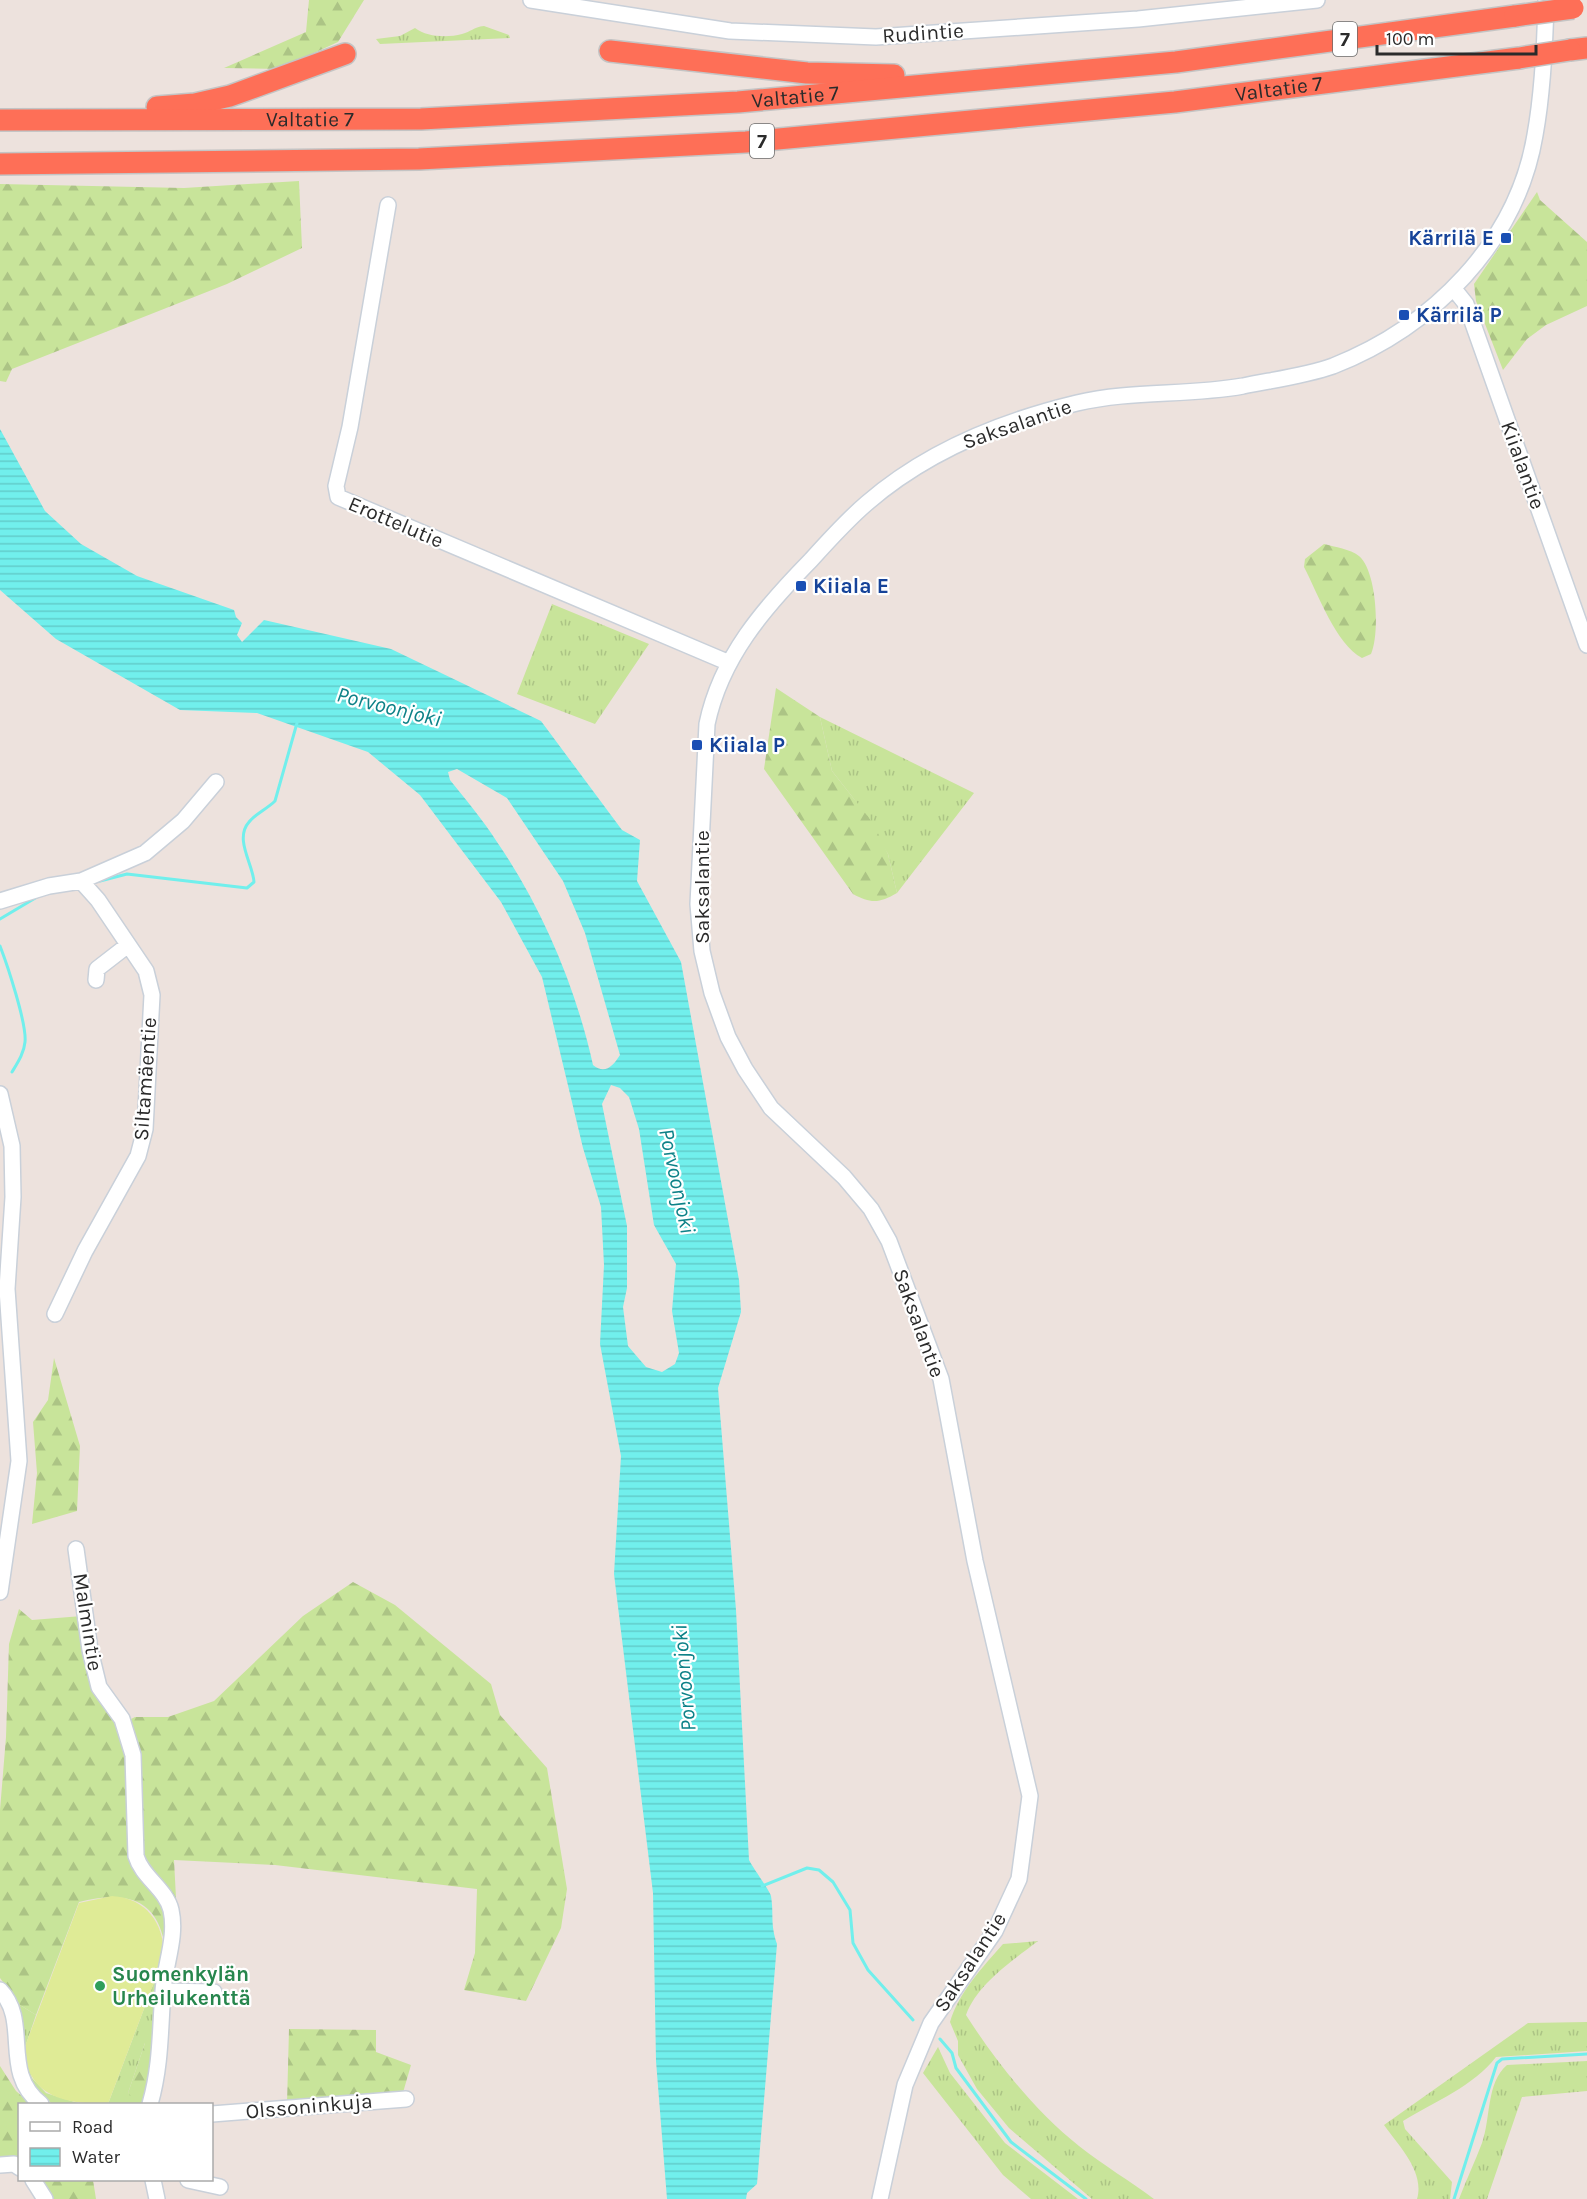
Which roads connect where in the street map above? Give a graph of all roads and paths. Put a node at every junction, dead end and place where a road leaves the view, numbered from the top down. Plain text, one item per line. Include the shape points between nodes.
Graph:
1 (531, 0) edge
2 (1317, 0) edge
3 (1546, 0) edge
4 (1580, 7) edge
5 (1579, 49) edge
6 (610, 51) dead end
7 (345, 54) dead end
8 (1095, 68) junction
9 (7, 120) edge
10 (0, 164) edge
11 (388, 205) dead end
12 (1454, 289) junction
13 (1587, 645) edge
14 (727, 663) junction
15 (216, 782) dead end
16 (81, 881) junction
17 (0, 901) edge
18 (128, 945) junction
19 (96, 980) dead end
20 (0, 1094) edge
21 (55, 1314) dead end
22 (76, 1549) dead end
23 (0, 1592) edge
24 (0, 1990) edge
25 (163, 1991) junction
26 (214, 1992) dead end
27 (406, 2099) dead end
28 (40, 2103) edge
29 (150, 2103) edge
30 (213, 2114) edge
31 (0, 2165) edge
32 (18, 2167) edge
33 (34, 2181) edge
34 (153, 2181) edge
35 (193, 2181) edge
36 (220, 2187) dead end
37 (45, 2199) edge
38 (157, 2199) edge
39 (880, 2199) edge

1 - 2 street, Rudintie via 730,31 876,37 1138,19
3 - 12 street, Saksalantie via 1535,136 1523,180 1507,218
4 - 8 highway, Valtatie 7 / 7, bridge via 1176,62
5 - 10 highway, Valtatie 7 / 7, bridge via 1175,102 746,142 419,159
6 - 8 highway via 807,73
7 - 9 highway via 230,96 195,104
8 - 9 highway, Valtatie 7 / 7 via 738,102 422,119
11 - 14 street, Erottelutie via 350,427 336,486 338,497
12 - 13 street, Kiialantie via 1466,304
12 - 14 street, Saksalantie via 1382,343 1330,367 1240,386 1080,402 956,444 897,481 848,521 780,592
14 - 39 street, Saksalantie via 713,695 707,724 699,893 702,951 712,993 745,1069 771,1108 844,1177 871,1209 889,1241 941,1379 975,1561 1030,1796 1019,1880 994,1931 931,2023 905,2085
15 - 16 street via 183,821 145,853
16 - 17 street
16 - 18 street, Siltamäentie
18 - 19 street via 97,969
18 - 21 street, Siltamäentie via 146,971 152,995 141,1146
20 - 23 street via 12,1154 7,1289 19,1461
22 - 25 street, Malmintie via 99,1687 122,1719 133,1755 136,1857 171,1909 172,1942
24 - 28 street via 10,2007 12,2071 21,2089
25 - 26 street
25 - 29 street, Malmintie via 159,2064
27 - 30 street, Olssoninkuja
31 - 32 street
33 - 37 street
34 - 38 street
35 - 36 street

